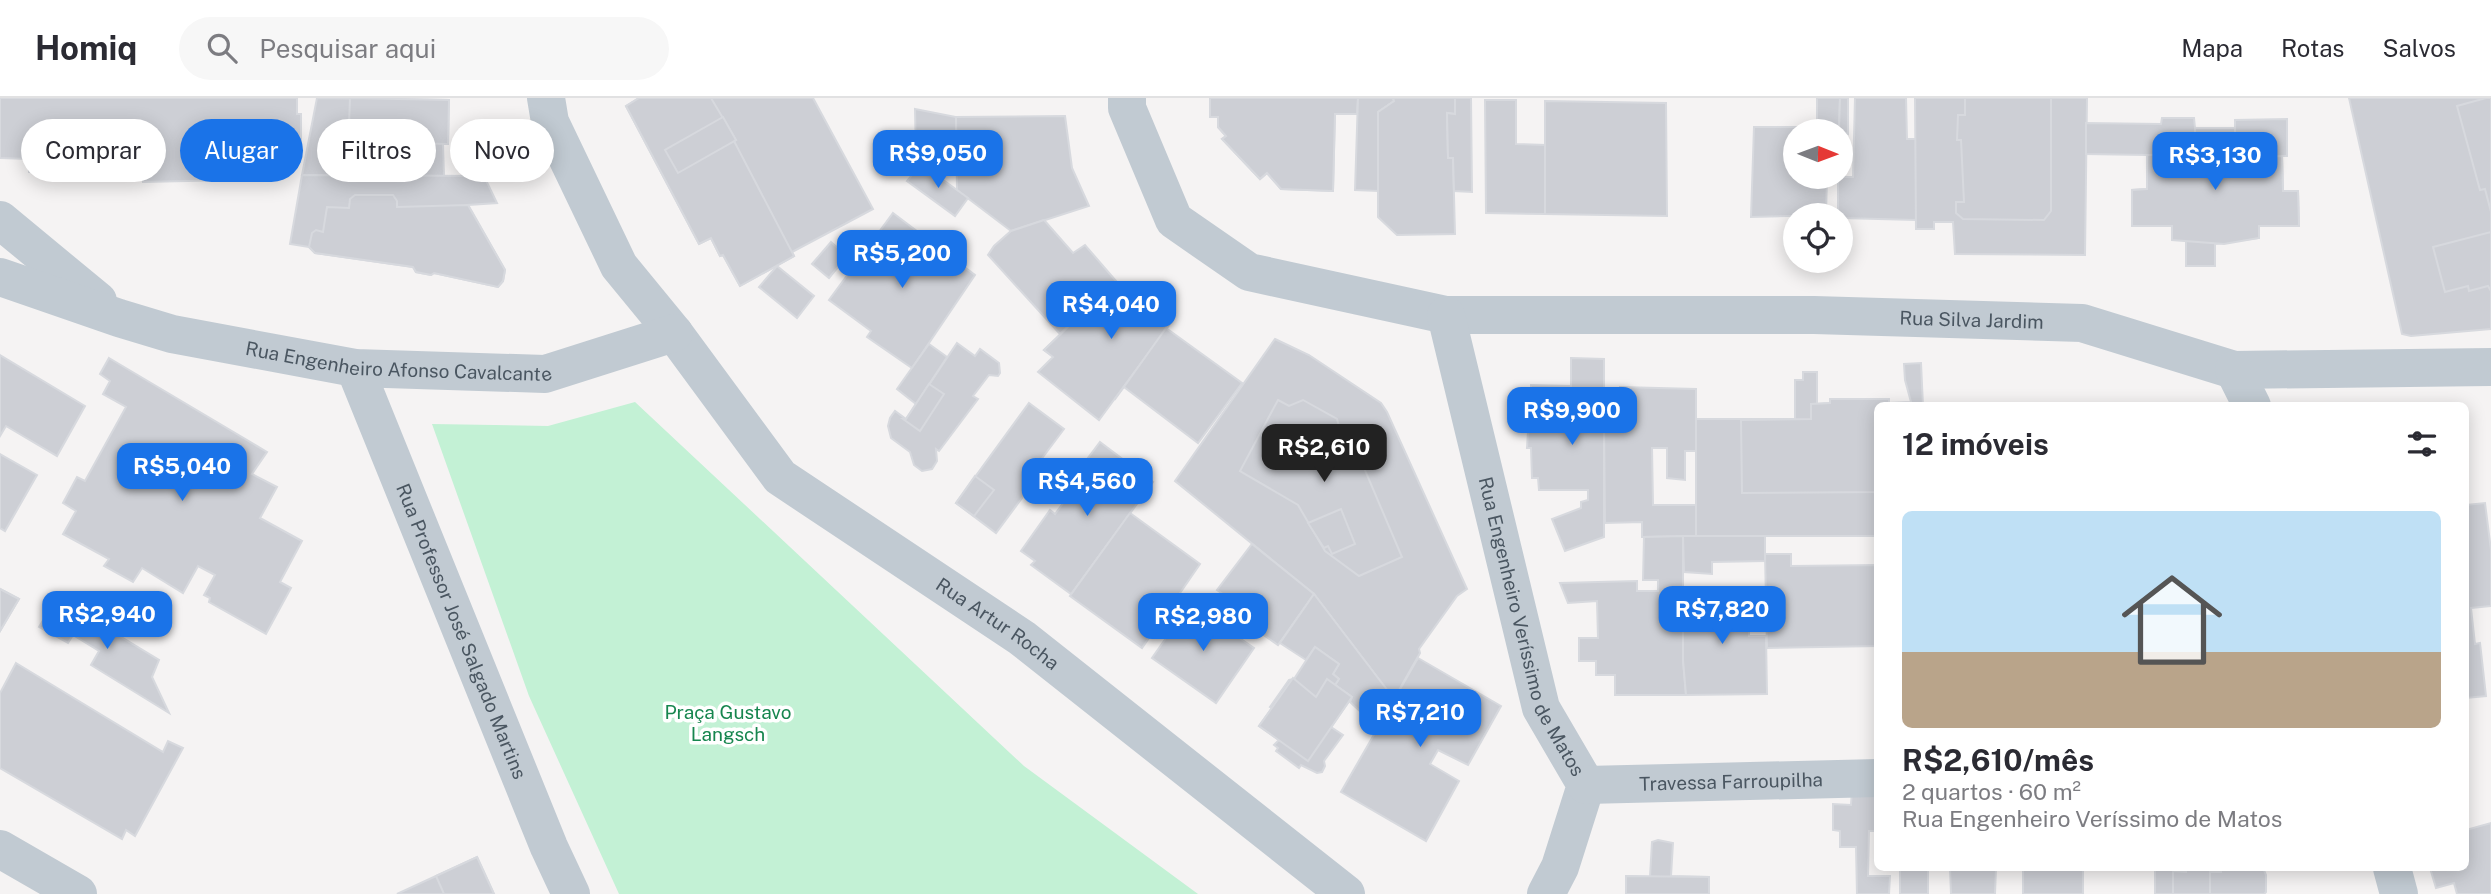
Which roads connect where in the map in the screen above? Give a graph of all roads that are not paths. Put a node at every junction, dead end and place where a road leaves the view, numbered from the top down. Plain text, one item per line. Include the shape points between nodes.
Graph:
1 (546, 98) edge
2 (1126, 98) edge
3 (0, 220) edge
4 (0, 277) edge
5 (1446, 315) junction
6 (119, 318) junction
7 (674, 333) junction
8 (2491, 367) edge
9 (355, 368) junction
10 (2234, 370) junction
11 (2250, 402) edge
12 (1874, 778) edge
13 (1586, 785) junction
14 (2, 850) edge
15 (2393, 871) edge
16 (23, 894) edge
17 (78, 894) edge
18 (571, 894) edge
19 (1346, 894) edge
20 (1546, 894) edge
21 (2399, 894) edge

1 - 7 street, Rua Artur Rocha via 550,122 619,266
2 - 5 street via 1126,108 1174,220 1249,272
3 - 6 street, Rua Engenheiro Afonso Cavalcante
4 - 6 street, Rua Engenheiro Afonso Cavalcante
5 - 10 street, Rua Silva Jardim via 1814,315 2082,323
5 - 13 street, Rua Engenheiro Veríssimo de Matos via 1541,708
6 - 9 street, Rua Engenheiro Afonso Cavalcante via 172,334
7 - 9 street, Rua Engenheiro Afonso Cavalcante via 545,374
7 - 19 street, Rua Artur Rocha via 780,477 1022,638
8 - 10 street, Rua Silva Jardim
9 - 18 street, Rua Professor José Salgado Martins
10 - 11 street
12 - 13 street, Travessa Farroupilha
13 - 20 street, Rua Engenheiro Veríssimo de Matos via 1560,867
14 - 16 street
14 - 17 street
15 - 21 street

